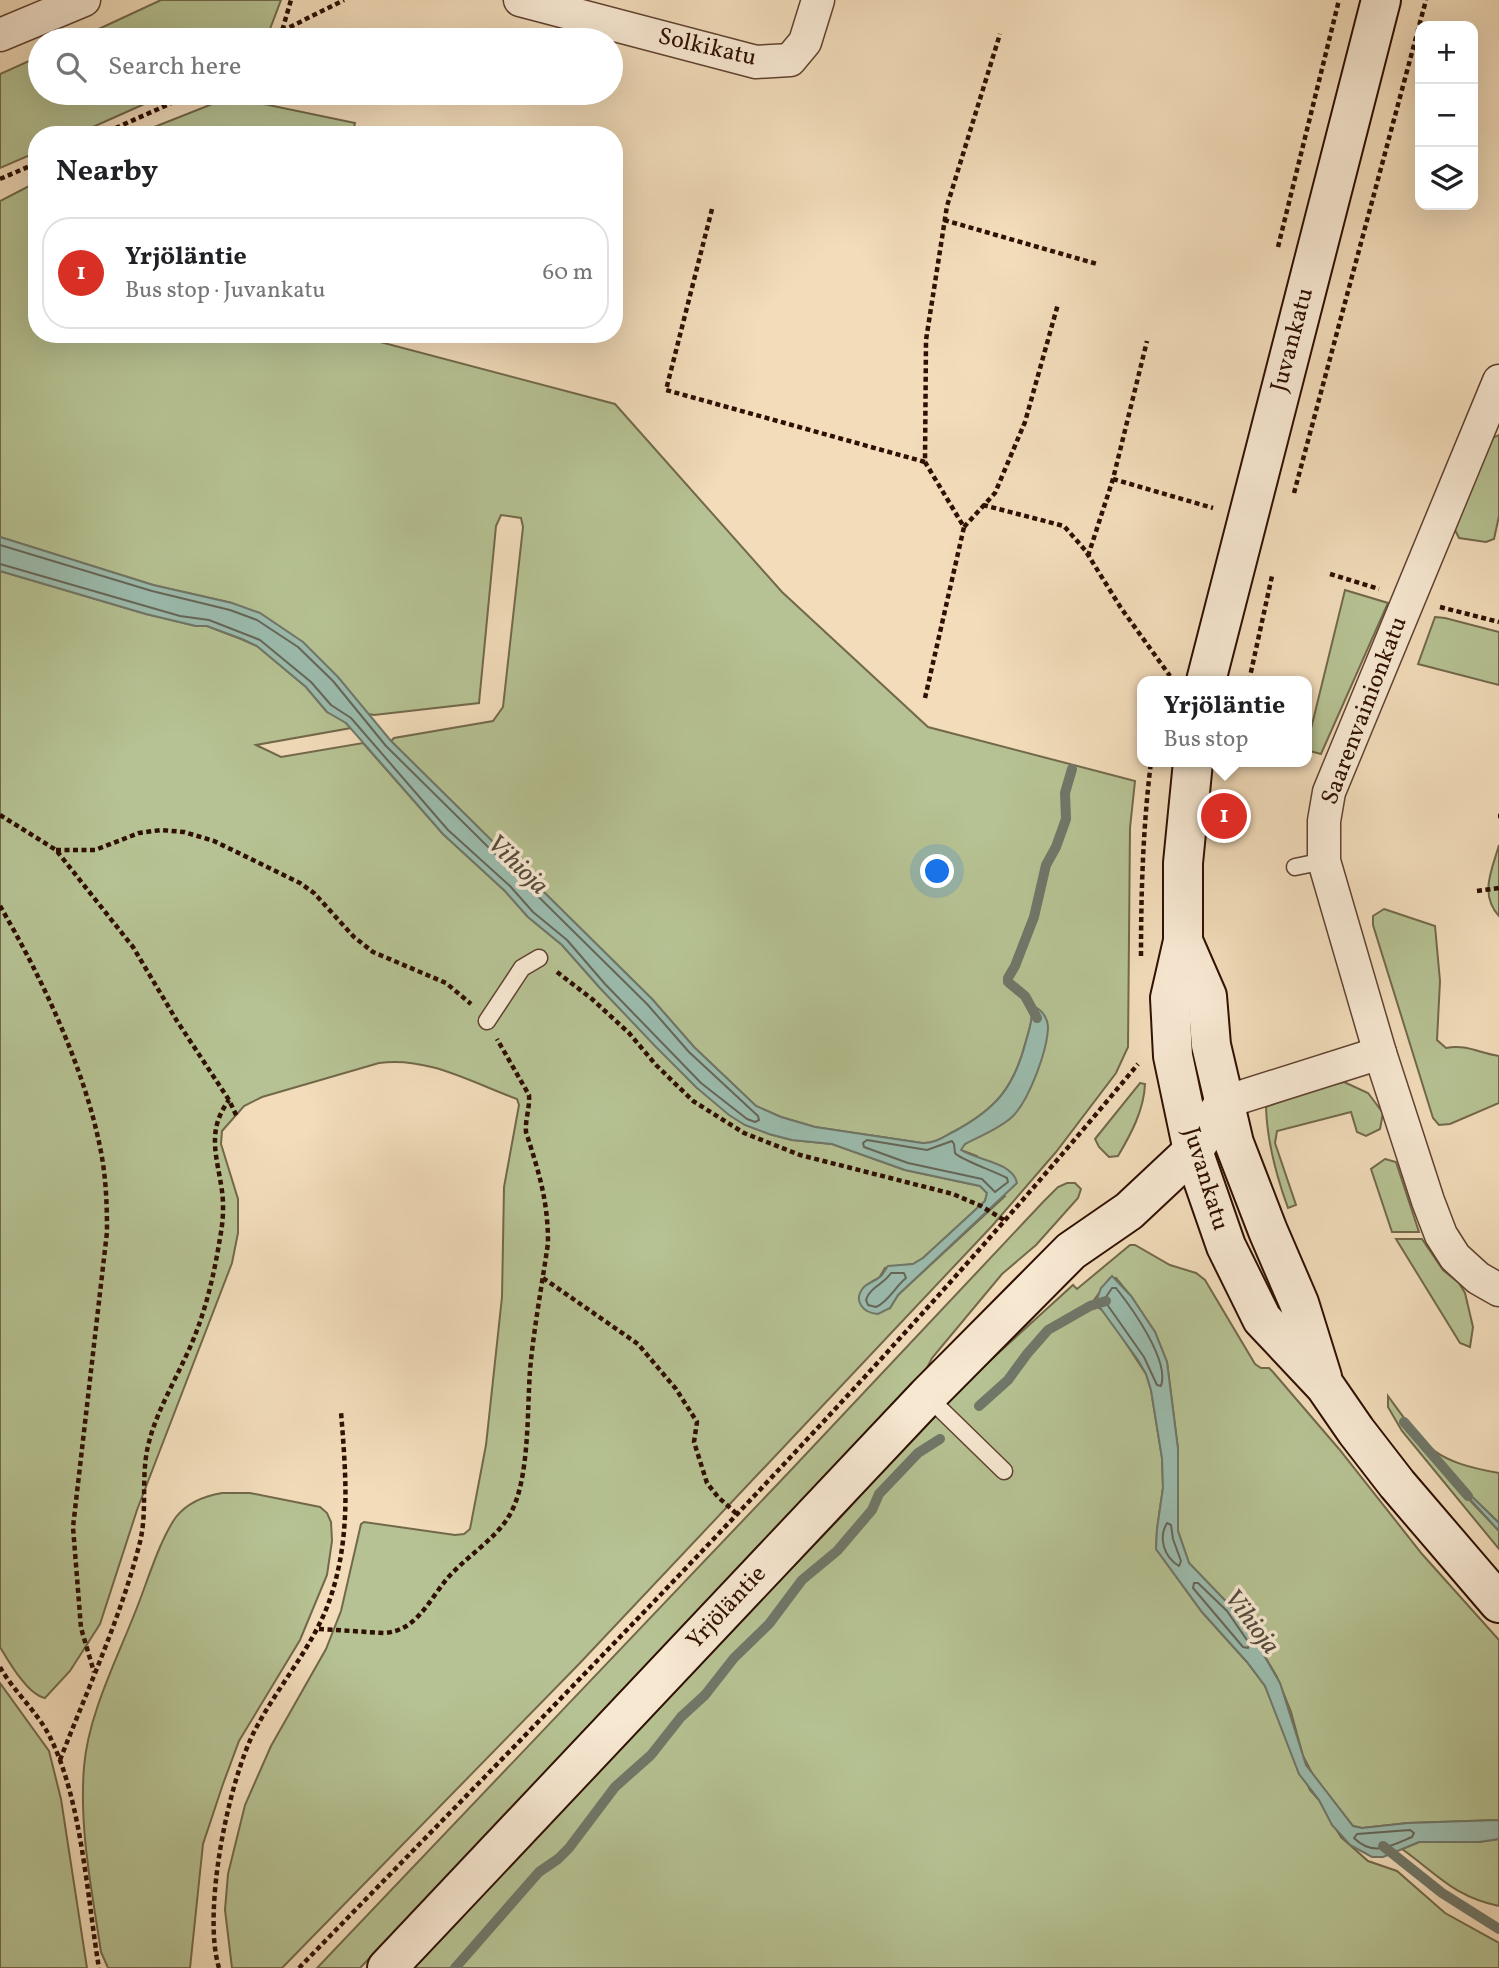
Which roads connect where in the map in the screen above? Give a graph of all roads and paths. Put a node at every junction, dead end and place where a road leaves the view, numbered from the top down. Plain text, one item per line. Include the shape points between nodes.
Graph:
1 (84, 0) edge
2 (292, 0) edge
3 (344, 0) edge
4 (520, 0) edge
5 (818, 0) edge
6 (1381, 0) edge
7 (1426, 0) edge
8 (283, 28) edge
9 (288, 28) edge
10 (1000, 34) dead end
11 (0, 35) edge
12 (167, 105) edge
13 (120, 126) edge
14 (28, 167) edge
15 (0, 180) edge
16 (712, 209) dead end
17 (944, 220) junction
18 (1097, 264) dead end
19 (1058, 304) dead end
20 (1147, 341) dead end
21 (1499, 381) edge
22 (925, 462) junction
23 (1113, 479) junction
24 (983, 505) junction
25 (1290, 506) dead end
26 (1213, 508) dead end
27 (964, 527) junction
28 (1088, 556) junction
29 (1273, 573) dead end
30 (1330, 574) dead end
31 (1409, 598) junction
32 (1499, 622) edge
33 (1185, 676) edge
34 (1189, 676) edge
35 (1251, 676) edge
36 (925, 698) dead end
37 (1150, 767) edge
38 (1192, 767) edge
39 (0, 815) edge
40 (56, 850) junction
41 (1499, 888) edge
42 (1477, 891) dead end
43 (0, 906) edge
44 (1183, 941) junction
45 (539, 958) joint
46 (1141, 969) dead end
47 (486, 1021) junction
48 (1380, 1053) junction
49 (1173, 1056) junction
50 (229, 1100) junction
51 (1225, 1102) junction
52 (237, 1117) dead end
53 (1190, 1138) junction
54 (1004, 1220) junction
55 (543, 1278) junction
56 (1499, 1290) edge
57 (1325, 1386) junction
58 (927, 1396) junction
59 (341, 1412) dead end
60 (1004, 1471) dead end
61 (738, 1515) junction
62 (1499, 1603) edge
63 (319, 1629) junction
64 (0, 1667) edge
65 (94, 1672) junction
66 (2, 1675) edge
67 (60, 1760) junction
68 (99, 1968) edge
69 (219, 1968) edge
70 (299, 1968) edge
71 (387, 1968) edge

1 - 11 street
2 - 8 path
3 - 9 path
4 - 5 street, Solkikatu via 756,62 790,60 805,42
6 - 34 main road, Juvankatu
7 - 25 path
10 - 17 path
12 - 13 path
14 - 15 path
16 - 22 path via 666,390
17 - 18 path
17 - 22 path via 926,340
19 - 24 path via 1025,422 995,493
20 - 23 path
21 - 31 street, Saarenvainionkatu
22 - 27 path
23 - 26 path
23 - 28 path
24 - 27 path
24 - 28 path via 1064,526
27 - 36 path
28 - 33 path via 1121,608
29 - 35 path
30 - 31 path
31 - 32 path
31 - 48 street, Saarenvainionkatu via 1329,792 1309,864
37 - 46 path
38 - 44 main road, Juvankatu via 1182,863
39 - 40 path
40 - 47 path via 95,850 139,833 161,830 214,841 314,893 373,952 446,983
40 - 50 path via 133,947
41 - 42 path
43 - 65 path via 60,1025 101,1147 107,1193 107,1232 74,1527 81,1628
44 - 49 main road, Juvankatu via 1170,998
44 - 51 main road, Juvankatu via 1207,996 1211,1045
45 - 47 lane via 522,968
45 - 54 path via 629,1033 693,1101 744,1133 800,1155 953,1194
47 - 55 path via 529,1095 526,1132 545,1191 548,1228
48 - 51 street
48 - 56 street, Saarenvainionkatu via 1441,1235 1455,1257
49 - 53 main road, Juvankatu
49 - 54 path via 1141,1061
50 - 52 path
50 - 65 path via 219,1113 214,1146 223,1194 216,1262 197,1331 149,1440 141,1538
51 - 53 main road, Yrjöläntie
51 - 57 main road, Juvankatu via 1234,1143 1299,1303
53 - 57 main road, Juvankatu via 1226,1246 1262,1319
53 - 58 main road, Yrjöläntie via 1111,1191 1071,1251
54 - 61 path
55 - 61 path via 638,1344 676,1389 697,1422 694,1442 707,1483
55 - 63 path via 523,1467 510,1515 459,1564 407,1627 384,1633
57 - 62 main road, Juvankatu via 1397,1484
58 - 60 lane
58 - 71 main road, Yrjöläntie
59 - 63 path via 346,1531
61 - 70 path
63 - 69 path via 254,1731 229,1803 213,1926
64 - 66 path
65 - 67 path
66 - 67 path via 44,1725
67 - 68 path via 75,1818

